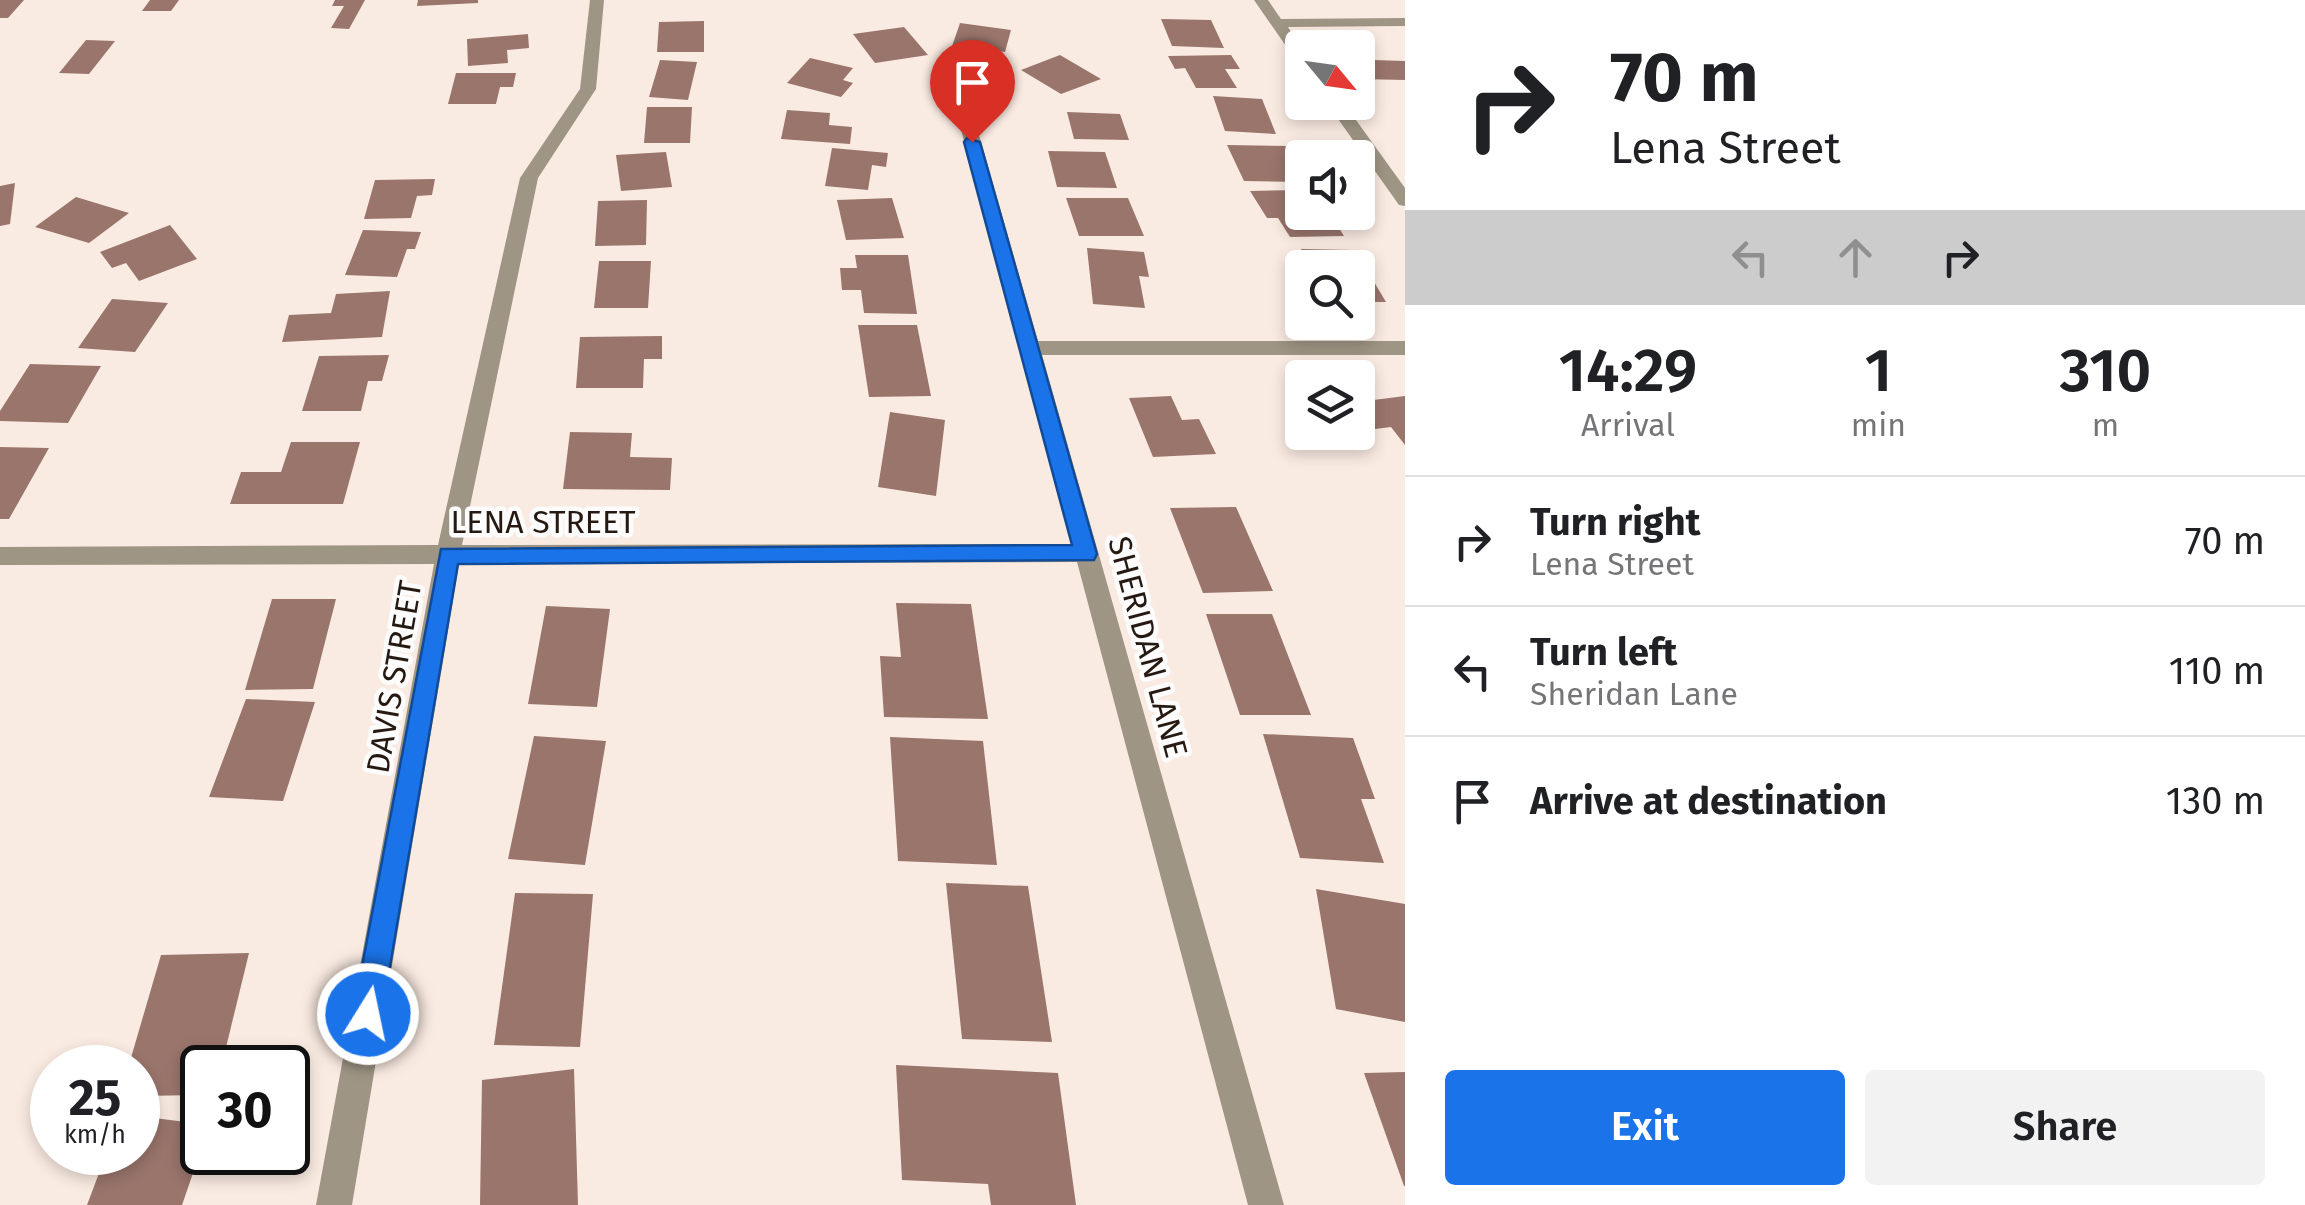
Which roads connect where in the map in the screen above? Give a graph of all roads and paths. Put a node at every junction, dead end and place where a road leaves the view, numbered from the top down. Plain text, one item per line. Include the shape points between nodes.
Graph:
1 (598, 0) edge
2 (1261, 0) edge
3 (1405, 22) edge
4 (1277, 24) junction
5 (1285, 35) edge
6 (962, 108) dead end
7 (1347, 120) edge
8 (1405, 201) edge
9 (1029, 348) junction
10 (1405, 348) edge
11 (1086, 554) junction
12 (448, 555) junction
13 (0, 556) edge
14 (334, 1205) edge
15 (1266, 1205) edge

1 - 12 street, DAVIS STREET via 588,89 529,178
2 - 4 street
3 - 4 street
4 - 5 street
6 - 9 street, SHERIDAN LANE
7 - 8 street
9 - 10 street
9 - 11 street, SHERIDAN LANE
11 - 12 street, LENA STREET
11 - 15 street, SHERIDAN LANE
12 - 13 street, LENA STREET
12 - 14 street, DAVIS STREET

